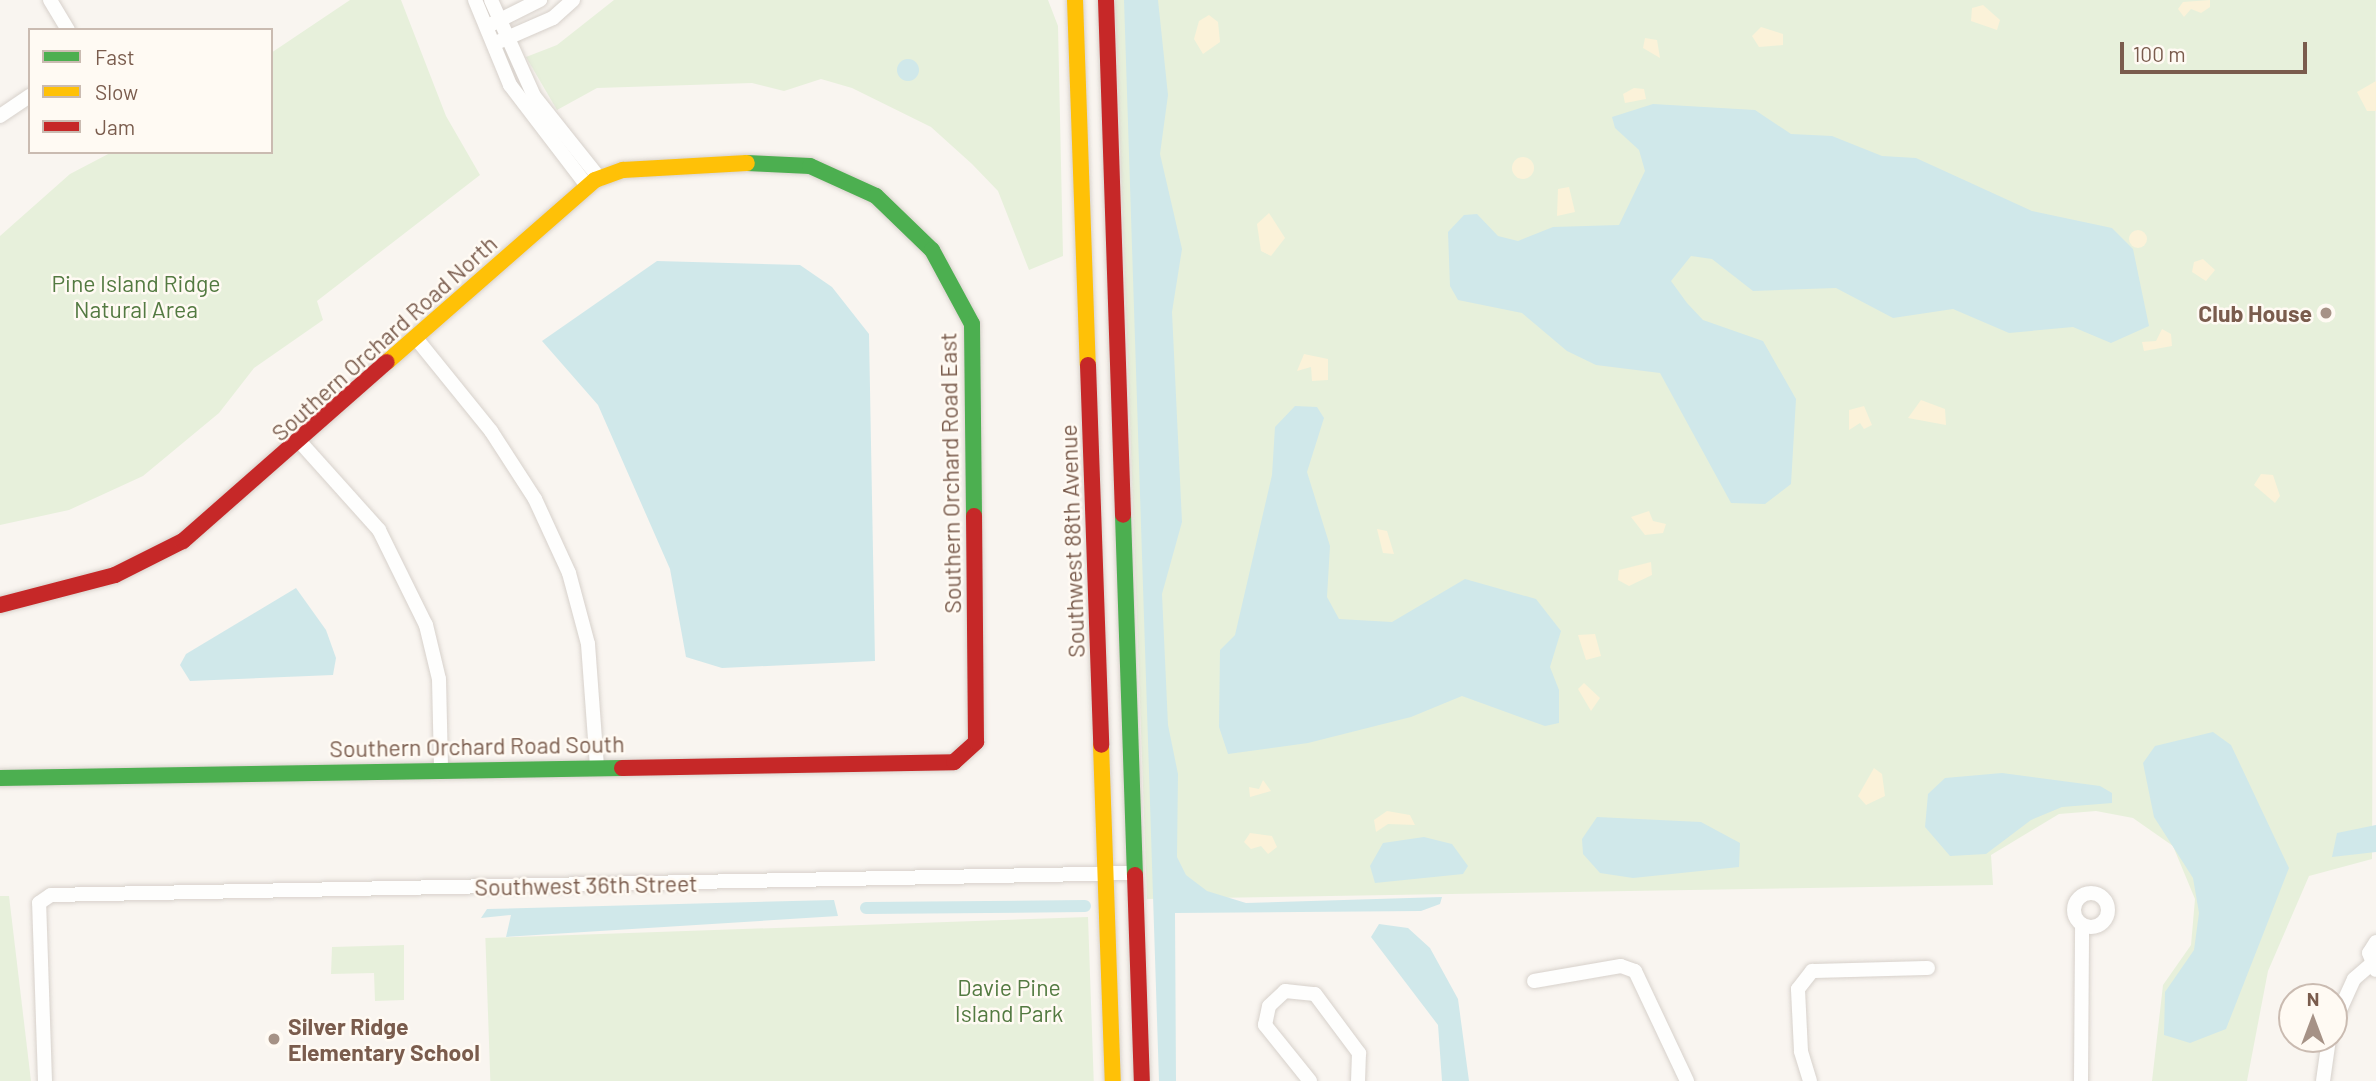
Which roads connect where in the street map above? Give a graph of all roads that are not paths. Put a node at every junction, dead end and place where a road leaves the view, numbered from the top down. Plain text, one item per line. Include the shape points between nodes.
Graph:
1 (50, 0) edge
2 (475, 0) edge
3 (491, 0) edge
4 (540, 0) edge
5 (573, 0) edge
6 (1075, 0) edge
7 (1106, 0) edge
8 (498, 21) junction
9 (67, 28) edge
10 (484, 28) junction
11 (505, 40) junction
12 (491, 45) junction
13 (28, 97) edge
14 (0, 116) edge
15 (810, 166) joint
16 (594, 183) junction
17 (415, 337) junction
18 (301, 443) junction
19 (0, 605) edge
20 (954, 762) joint
21 (441, 768) junction
22 (597, 768) junction
23 (0, 778) edge
24 (1135, 873) junction
25 (1107, 874) junction
26 (2082, 925) dead end
27 (2376, 943) edge
28 (2373, 967) edge
29 (1928, 968) dead end
30 (1534, 981) dead end
31 (2348, 992) edge
32 (2327, 1053) edge
33 (45, 1081) edge
34 (1113, 1081) edge
35 (1142, 1081) edge
36 (1310, 1081) edge
37 (1358, 1081) edge
38 (1687, 1081) edge
39 (1810, 1081) edge
40 (2081, 1081) edge
41 (2323, 1081) edge

1 - 9 street
2 - 10 street
3 - 8 street
4 - 8 street
5 - 11 street via 553,18
6 - 25 street, Southwest 88th Avenue
7 - 24 street
8 - 10 street
8 - 11 street
10 - 12 street
11 - 12 street
11 - 16 street via 534,96
12 - 16 street via 528,113
13 - 14 street
15 - 16 street, Southern Orchard Road North via 656,164
15 - 20 street, Southern Orchard Road East via 876,196 914,232 932,250 972,324 976,742
16 - 17 street, Southern Orchard Road North
17 - 18 street, Southern Orchard Road North
17 - 22 street via 491,431 536,499 569,572 588,644
18 - 19 street, Southern Orchard Road North via 183,541 115,575
18 - 21 street via 379,530 426,625 439,679
20 - 22 street, Southern Orchard Road South
21 - 22 street, Southern Orchard Road South
21 - 23 street, Southern Orchard Road South
24 - 25 street, Southwest 36th Street
24 - 35 street
25 - 33 street, Southwest 36th Street via 51,895 39,903
25 - 34 street, Southwest 88th Avenue
26 - 40 street
27 - 28 street
28 - 31 street via 2354,979
29 - 39 street via 1812,971 1798,989 1801,1051
30 - 38 street via 1621,966 1635,971
32 - 41 street
36 - 37 street via 1265,1025 1269,1006 1285,991 1315,994 1359,1053

